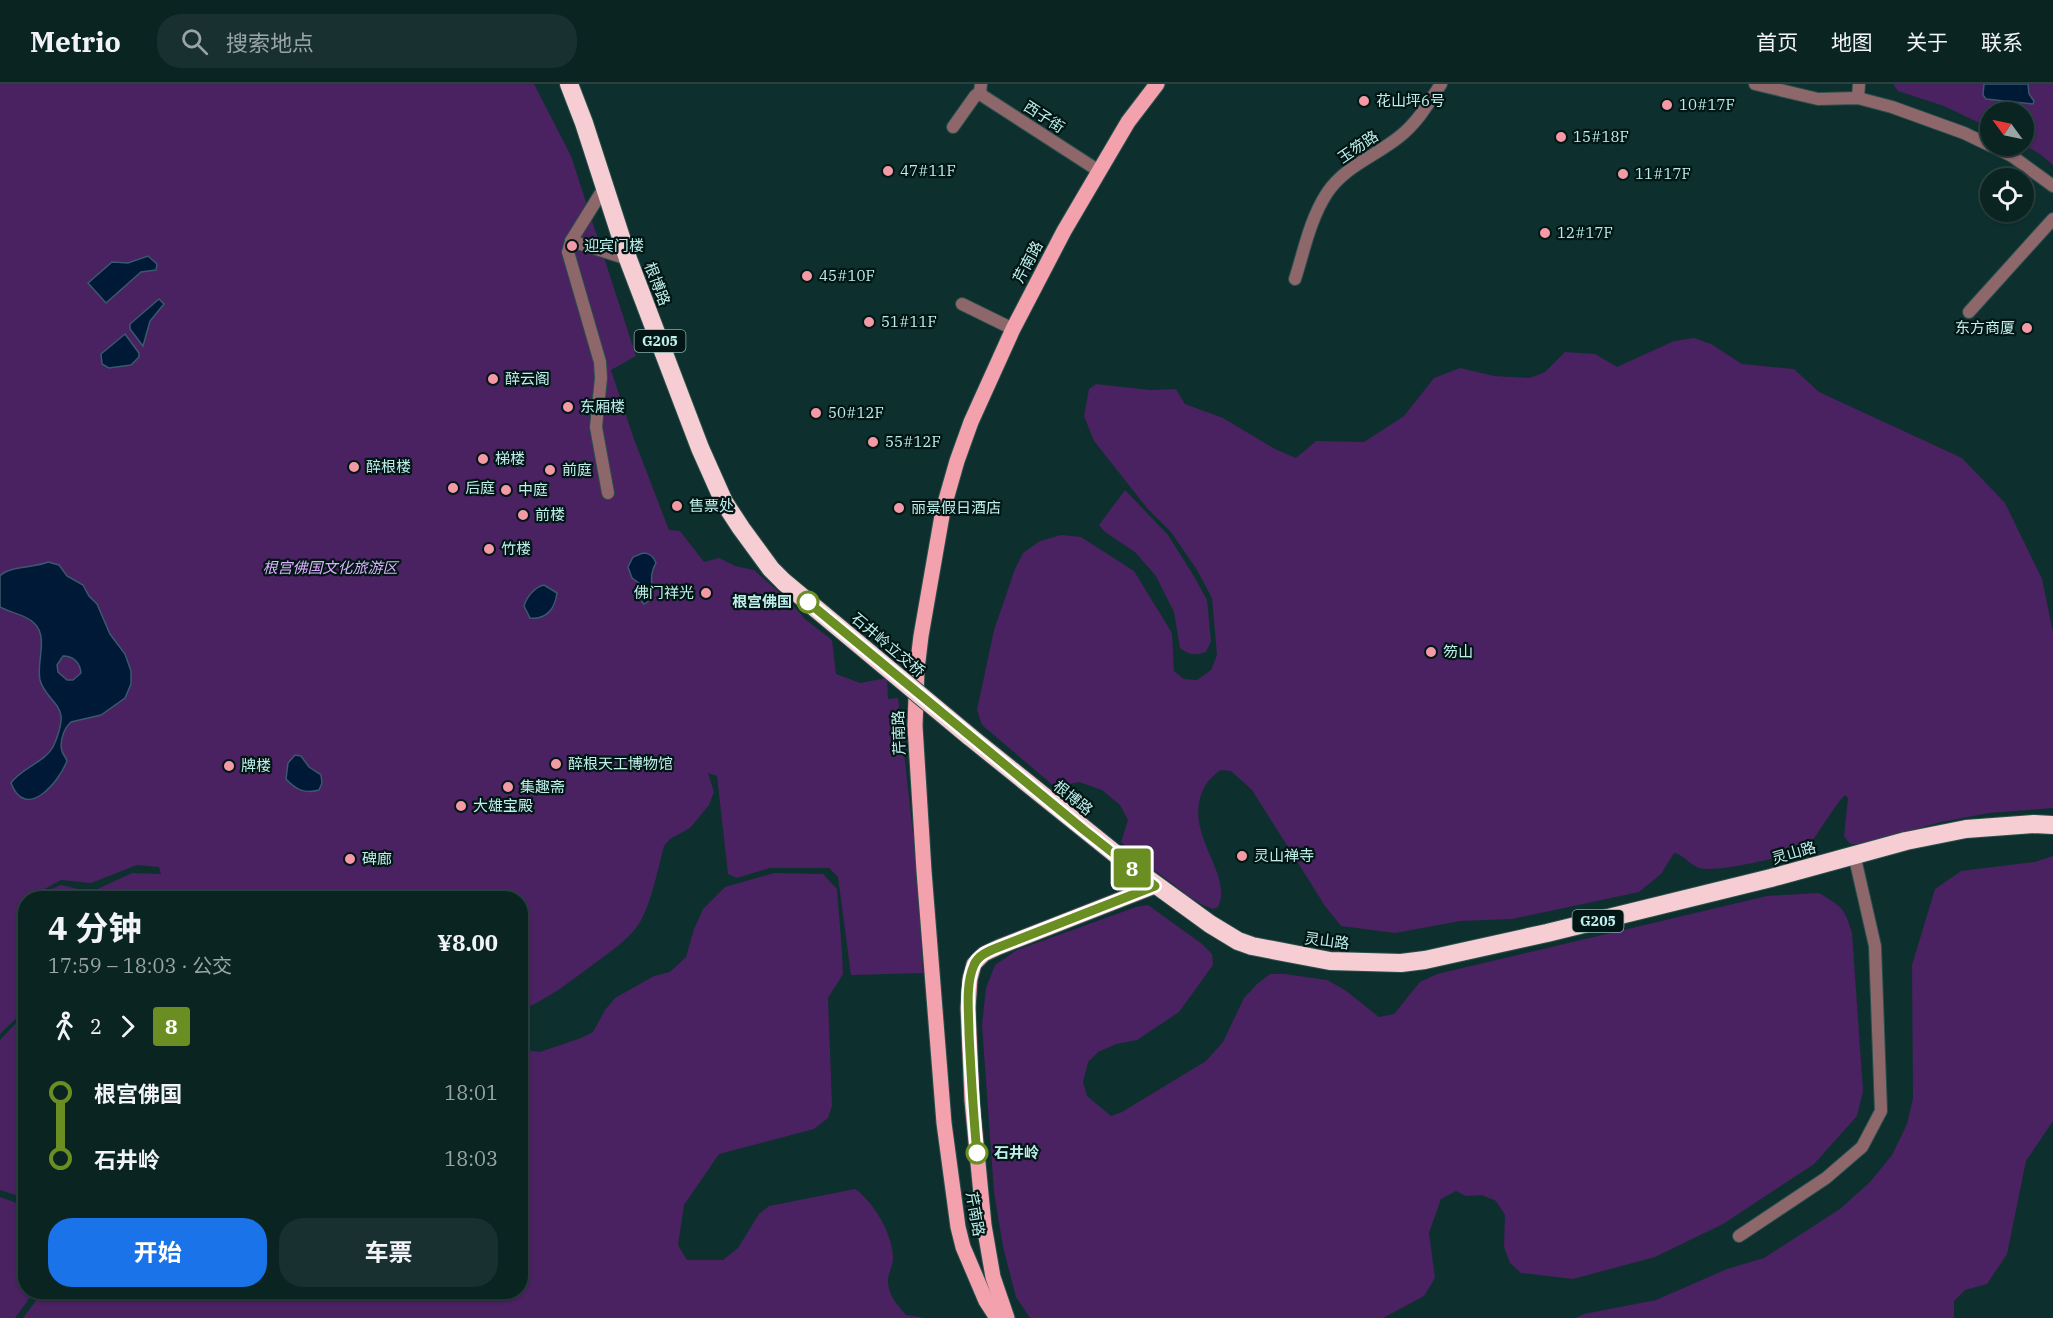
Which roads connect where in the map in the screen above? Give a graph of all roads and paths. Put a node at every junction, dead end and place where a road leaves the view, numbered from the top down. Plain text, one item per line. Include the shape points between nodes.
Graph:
1 (569, 84) edge
2 (1157, 84) edge
3 (1169, 84) edge
4 (1442, 84) edge
5 (1755, 84) edge
6 (1859, 84) edge
7 (981, 88) edge
8 (1858, 98) junction
9 (953, 127) dead end
10 (1099, 171) junction
11 (2053, 186) edge
12 (604, 188) junction
13 (2053, 219) edge
14 (571, 241) junction
15 (628, 259) junction
16 (1295, 279) dead end
17 (962, 304) dead end
18 (1969, 312) dead end
19 (1013, 329) junction
20 (608, 493) dead end
21 (784, 582) joint
22 (916, 692) junction
23 (969, 736) joint
24 (2053, 825) edge
25 (1854, 854) junction
26 (1155, 886) junction
27 (1739, 1236) dead end
28 (998, 1318) edge
29 (1007, 1318) edge

1 - 12 highway, 根博路 / G205
2 - 10 main road, 芹南路 via 1128,122
3 - 10 main road
4 - 16 street, 玉笏路 via 1416,123 1349,169 1327,194 1313,220
5 - 8 street via 1818,99
6 - 8 street
7 - 9 street
7 - 10 street, 西子街 via 988,99
8 - 11 street via 1964,133 2012,156
10 - 19 main road, 芹南路
12 - 14 street
12 - 15 highway, 根博路 / G205
13 - 18 street
14 - 15 street
14 - 20 street via 568,252 600,362 596,427
15 - 21 highway, 根博路 / G205 via 724,502
17 - 19 street
19 - 22 main road, 芹南路 via 971,422 943,510 924,614
21 - 22 highway, 石井岭立交桥 / G205, bridge
22 - 23 highway, 石井岭立交桥 / G205, bridge
22 - 28 main road, 芹南路 via 915,726 945,1133 963,1246 986,1301
23 - 26 highway, 根博路 / G205
24 - 25 highway, 灵山路 / G205 via 1966,829
25 - 26 highway, 灵山路 / G205 via 1558,930 1401,963 1330,961 1252,946 1209,924
25 - 27 street via 1875,946 1881,1111 1862,1147 1826,1178
26 - 29 main road via 999,947 974,964 968,1008 972,1101 984,1225 993,1277

